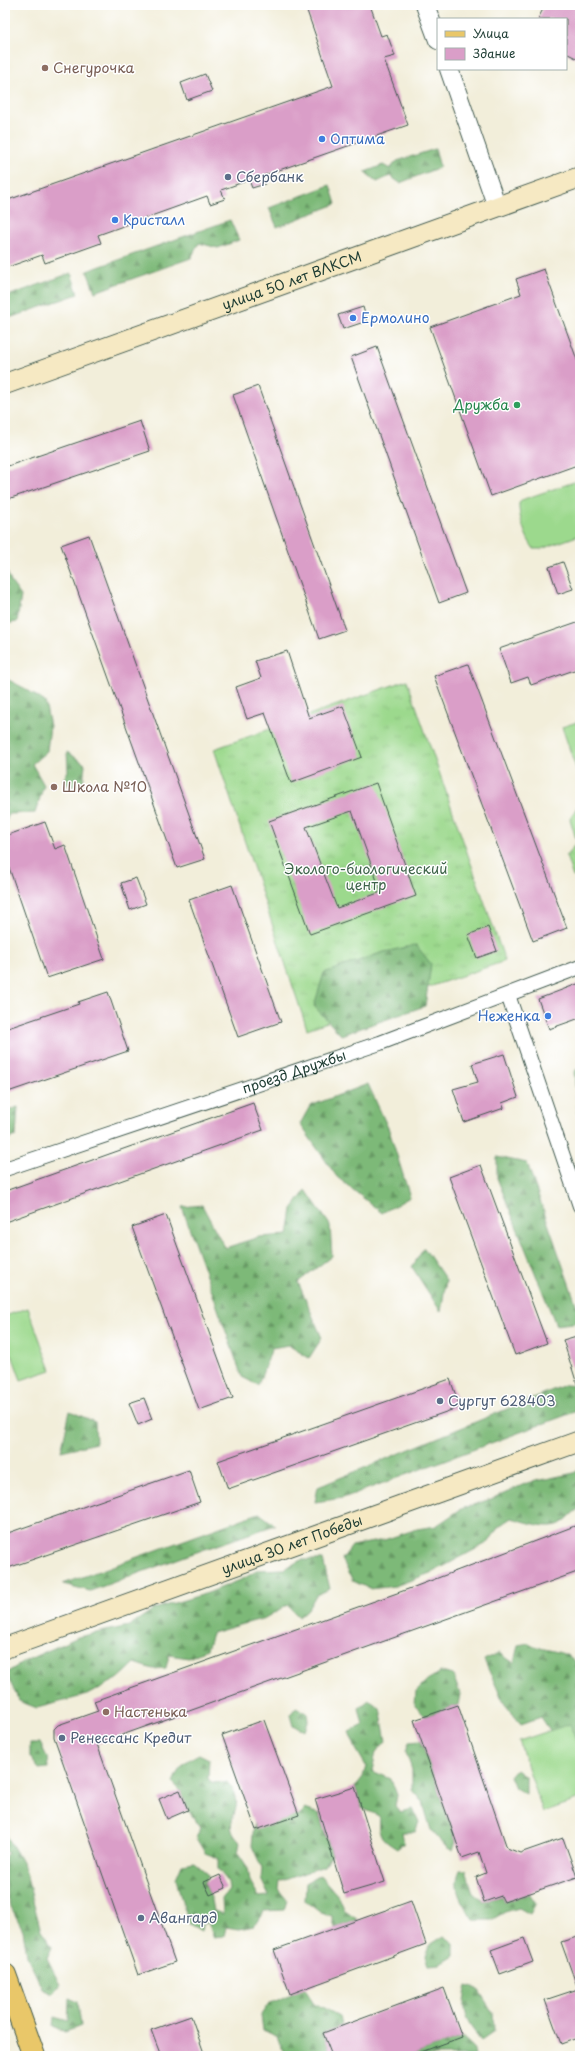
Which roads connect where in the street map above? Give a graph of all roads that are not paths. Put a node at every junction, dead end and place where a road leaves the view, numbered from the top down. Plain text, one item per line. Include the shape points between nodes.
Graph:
1 (425, 5) edge
2 (437, 37) edge
3 (448, 70) edge
4 (580, 177) edge
5 (497, 207) junction
6 (5, 384) edge
7 (580, 967) edge
8 (508, 995) junction
9 (5, 1169) edge
10 (580, 1206) edge
11 (580, 1441) edge
12 (5, 1648) edge
13 (5, 1975) edge
14 (34, 2056) edge

1 - 2 street
3 - 5 street
4 - 5 main road, улица 50 лет ВЛКСМ
5 - 6 main road, улица 50 лет ВЛКСМ
7 - 8 street, проезд Дружбы
8 - 9 street, проезд Дружбы via 380,1043
8 - 10 street
11 - 12 main road, улица 30 лет Победы
13 - 14 main road

